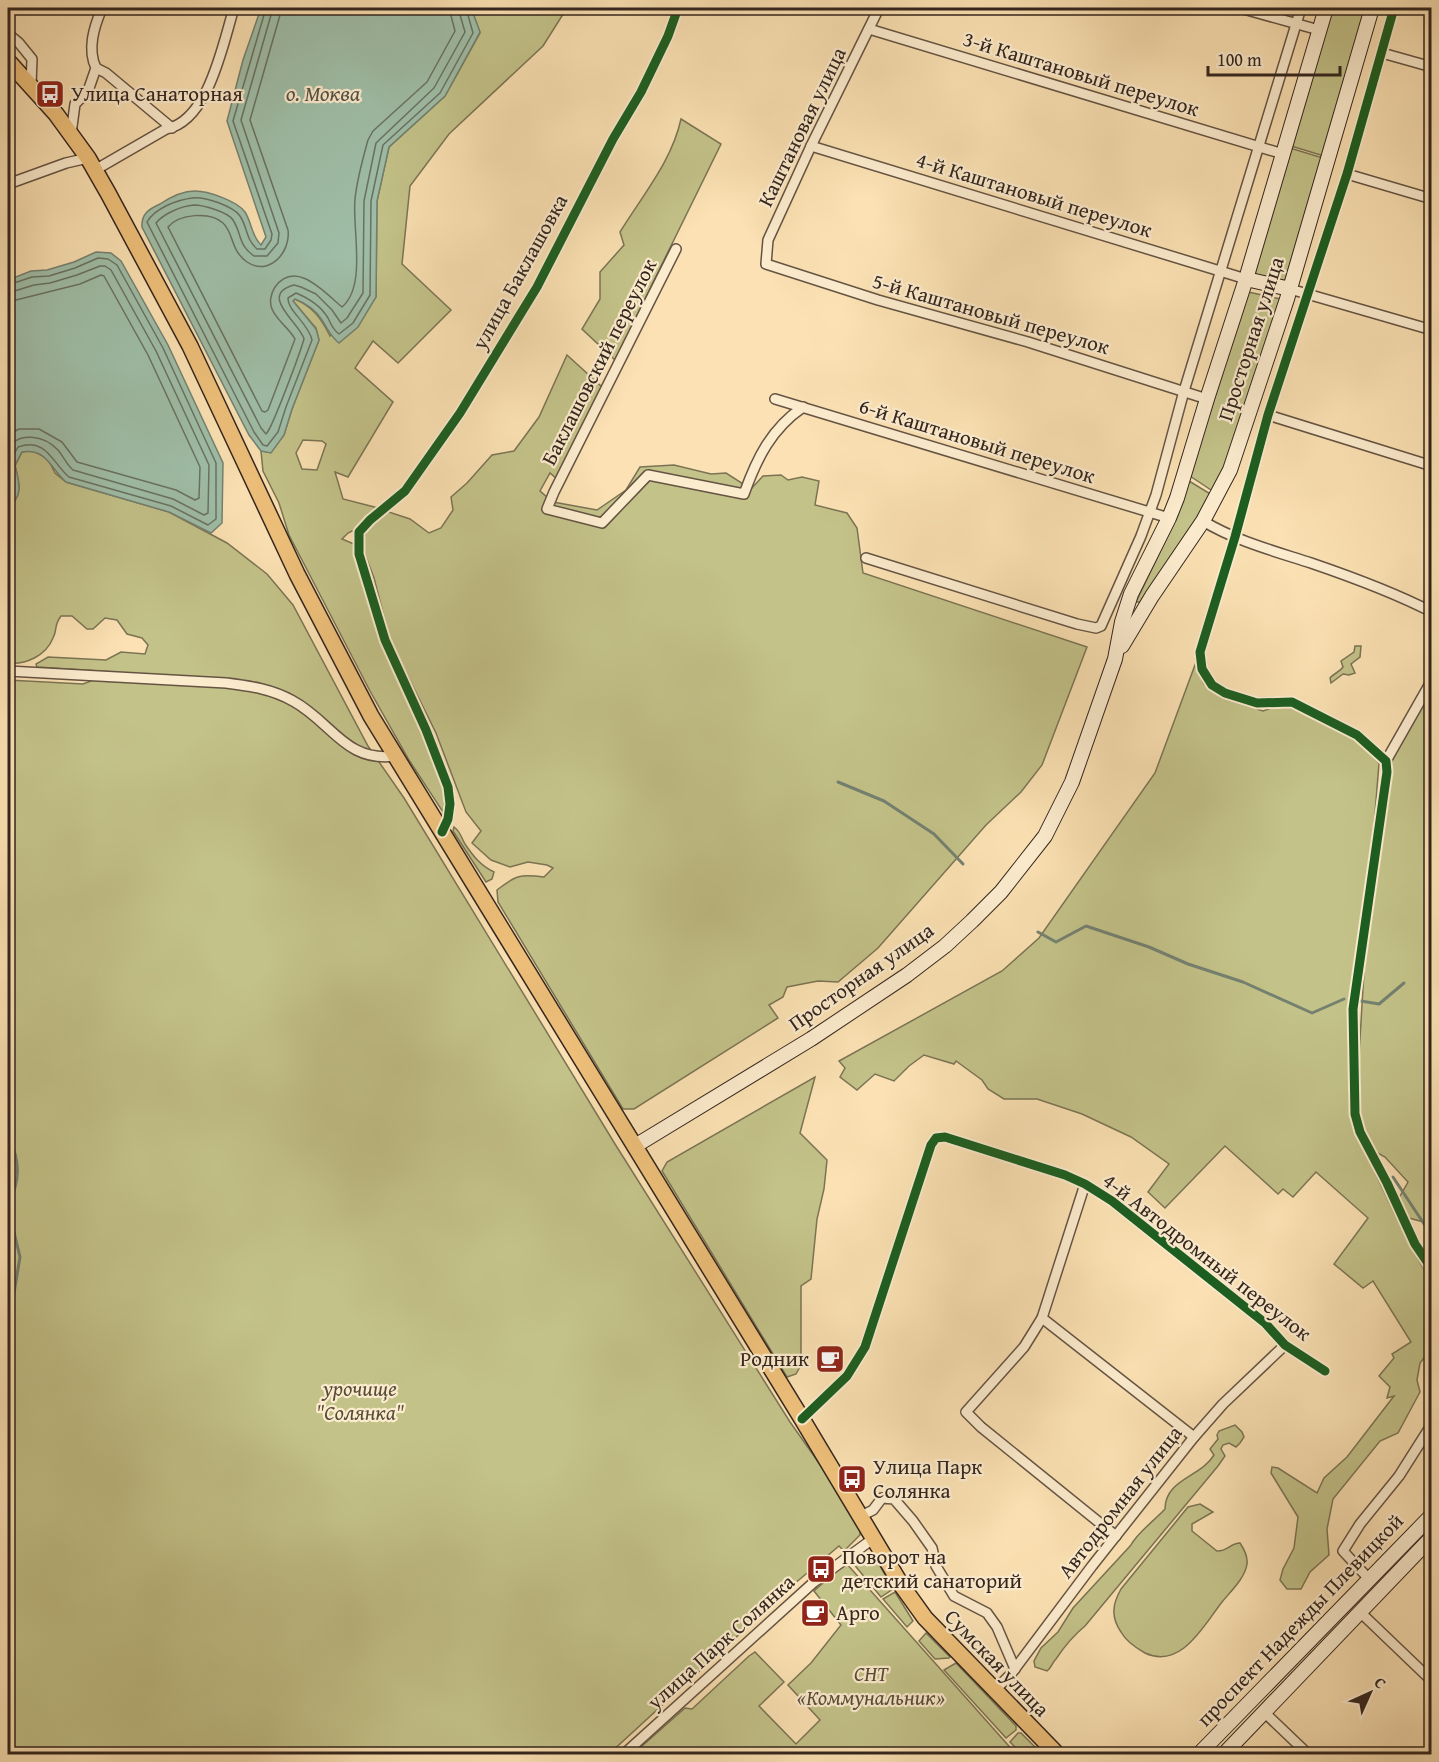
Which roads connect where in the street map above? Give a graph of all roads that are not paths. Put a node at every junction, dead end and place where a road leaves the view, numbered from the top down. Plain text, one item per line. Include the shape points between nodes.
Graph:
1 (102, 8) edge
2 (234, 8) edge
3 (678, 8) edge
4 (879, 8) edge
5 (1240, 8) edge
6 (1301, 8) edge
7 (1326, 8) edge
8 (1372, 8) edge
9 (1394, 8) edge
10 (1296, 24) junction
11 (869, 29) junction
12 (1319, 30) junction
13 (8, 34) edge
14 (1382, 53) junction
15 (8, 61) edge
16 (1431, 67) edge
17 (96, 68) junction
18 (31, 85) junction
19 (172, 128) junction
20 (71, 134) junction
21 (811, 146) junction
22 (1258, 147) junction
23 (1283, 154) junction
24 (91, 164) junction
25 (1347, 174) junction
26 (8, 184) edge
27 (1431, 199) edge
28 (676, 249) dead end
29 (766, 264) joint
30 (1220, 271) junction
31 (1246, 279) junction
32 (1290, 289) junction
33 (1308, 293) junction
34 (1431, 330) edge
35 (1184, 391) junction
36 (775, 399) dead end
37 (1207, 399) junction
38 (803, 407) junction
39 (1268, 415) junction
40 (1431, 466) edge
41 (1150, 513) junction
42 (1169, 518) junction
43 (1203, 521) junction
44 (1235, 537) junction
45 (866, 558) dead end
46 (1127, 605) junction
47 (1143, 611) junction
48 (1431, 612) edge
49 (1115, 659) junction
50 (8, 671) edge
51 (1431, 680) edge
52 (396, 756) junction
53 (1386, 761) junction
54 (442, 832) junction
55 (635, 1146) junction
56 (1085, 1184) junction
57 (1431, 1269) edge
58 (1042, 1318) junction
59 (1285, 1345) junction
60 (1324, 1371) dead end
61 (800, 1415) junction
62 (1431, 1424) edge
63 (1194, 1437) junction
64 (1431, 1515) edge
65 (861, 1516) junction
66 (1116, 1536) junction
67 (1431, 1537) edge
68 (873, 1538) junction
69 (1369, 1579) junction
70 (1360, 1612) junction
71 (1015, 1670) junction
72 (1431, 1681) edge
73 (994, 1691) junction
74 (1264, 1712) junction
75 (624, 1755) edge
76 (1057, 1755) edge
77 (1199, 1755) edge
78 (1224, 1755) edge
79 (1308, 1755) edge

1 - 17 street via 92,39 91,58
2 - 19 street via 204,98
3 - 54 street, улица Баклашовка via 641,92 537,287 466,404 405,491 359,532 359,554 385,640 448,787 450,804
4 - 11 street, Каштановая улица
5 - 10 street
6 - 10 street
7 - 12 main road, Просторная улица
8 - 32 main road, Просторная улица
9 - 14 street
10 - 12 street
10 - 22 street
11 - 21 street, Каштановая улица
11 - 22 street, 3-й Каштановый переулок
12 - 23 main road, Просторная улица
13 - 18 street via 32,59
14 - 16 street
14 - 25 street
15 - 18 main road, Сумская улица
17 - 19 street
17 - 20 street via 88,91 75,104
18 - 20 main road, Сумская улица
19 - 24 street
20 - 24 main road, Сумская улица
21 - 29 street, Каштановая улица via 768,240
21 - 30 street, 4-й Каштановый переулок
22 - 23 street, 3-й Каштановый переулок
22 - 30 street
23 - 31 main road, Просторная улица
24 - 26 street via 66,163
24 - 52 main road, Сумская улица via 190,346 297,574
25 - 27 street
25 - 33 street
28 - 38 street, Баклашовский переулок via 548,509 602,523 648,475 744,494 755,464 771,438 787,418
29 - 35 street, 5-й Каштановый переулок
30 - 31 street, 4-й Каштановый переулок
30 - 35 street
31 - 32 main road
31 - 37 main road, Просторная улица
32 - 33 street
32 - 43 main road, Просторная улица via 1230,470
33 - 34 street
33 - 39 street
35 - 37 street, 5-й Каштановый переулок
35 - 41 street
36 - 38 street, 6-й Каштановый переулок
37 - 42 main road, Просторная улица
38 - 41 street, 6-й Каштановый переулок
39 - 40 street
39 - 44 street
41 - 42 street, 6-й Каштановый переулок
41 - 45 street via 1101,626 1096,628
42 - 46 main road, Просторная улица
43 - 44 street
43 - 47 main road, Просторная улица
44 - 48 street via 1337,571
44 - 53 street via 1200,652 1202,669 1212,685 1248,701 1292,702 1357,735
46 - 47 main road via 1132,614
46 - 49 main road, Просторная улица
47 - 49 main road, Просторная улица
49 - 55 main road, Просторная улица via 1059,809 1045,836 1001,892 945,946 874,999
50 - 52 street via 258,687 295,701 356,751 370,757
51 - 53 street
52 - 54 main road, Сумская улица
53 - 57 street via 1353,1010 1355,1114 1360,1132
54 - 55 main road, Сумская улица
55 - 61 main road, Сумская улица
56 - 58 street
56 - 59 street, 4-й Автодромный переулок via 1247,1308
56 - 61 street, 4-й Автодромный переулок via 1044,1167 945,1137 936,1138 930,1145 865,1347 847,1376
58 - 63 street
58 - 66 street via 1024,1347 966,1412
59 - 60 street, 4-й Автодромный переулок
59 - 63 street, Автодромная улица
61 - 65 main road, Сумская улица
62 - 69 street via 1399,1476 1343,1551
63 - 66 street, Автодромная улица
64 - 69 main road, проспект Надежды Плевицкой
65 - 68 main road, Сумская улица
65 - 71 street via 882,1498 900,1504 932,1548 936,1566 954,1596 987,1613 997,1626
66 - 71 street, Автодромная улица
67 - 70 main road, проспект Надежды Плевицкой
68 - 73 main road, Сумская улица via 925,1618
68 - 75 street, улица Парк Солянка via 814,1582
69 - 77 main road, проспект Надежды Плевицкой
70 - 72 street
70 - 74 main road, проспект Надежды Плевицкой
71 - 73 street, Автодромная улица
73 - 76 main road, Сумская улица
74 - 78 main road, проспект Надежды Плевицкой
74 - 79 street

